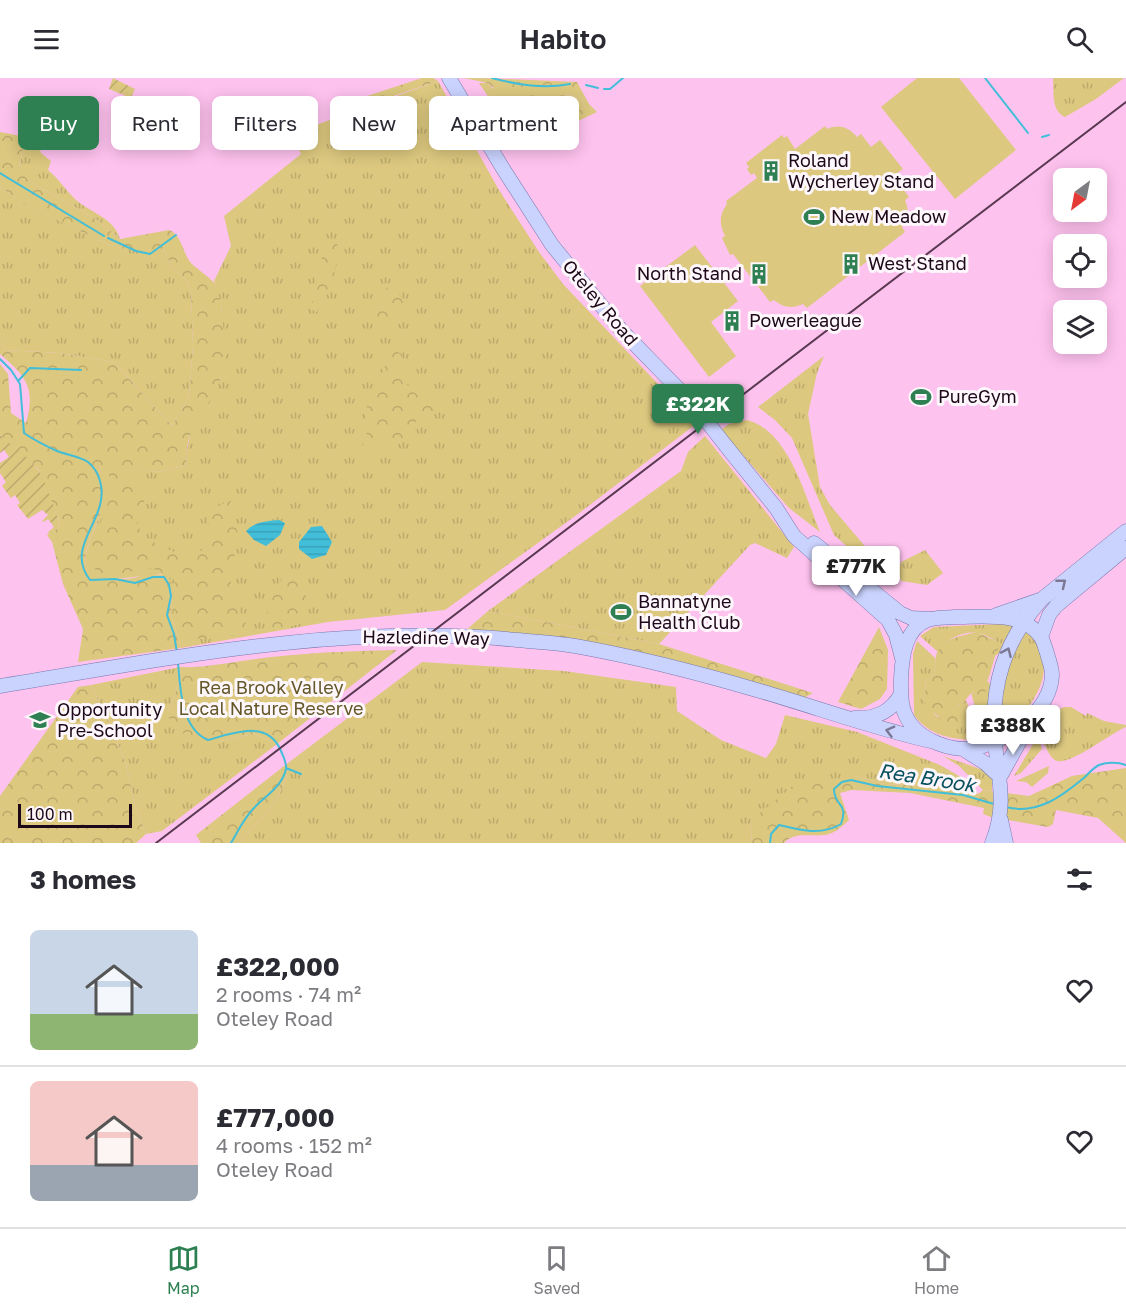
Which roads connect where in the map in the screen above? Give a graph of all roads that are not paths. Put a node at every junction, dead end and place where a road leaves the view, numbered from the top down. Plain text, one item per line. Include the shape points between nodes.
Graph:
1 (449, 78) edge
2 (776, 508) junction
3 (1126, 531) edge
4 (1126, 548) edge
5 (1042, 599) junction
6 (991, 617) junction
7 (930, 619) junction
8 (1022, 622) junction
9 (1041, 637) junction
10 (903, 660) junction
11 (0, 686) edge
12 (902, 694) junction
13 (1034, 715) junction
14 (846, 718) junction
15 (995, 741) junction
16 (935, 742) junction
17 (963, 749) junction
18 (1000, 783) junction
19 (1001, 818) junction
20 (992, 843) edge
21 (1006, 843) edge

1 - 2 main road, Oteley Road, bridge via 567,265 622,331 694,405
2 - 7 main road, Oteley Road via 900,613
2 - 10 main road, Oteley Road via 794,536 888,620
5 -> 3 main road
4 - 9 main road via 1056,606
5 - 6 main road
5 - 8 main road
6 - 7 main road, Oteley Road
6 - 8 main road
7 - 10 main road via 911,633
8 - 9 main road
15 -> 8 main road via 996,685 1001,664
9 - 13 main road via 1052,666 1052,680
10 - 12 main road
11 - 14 main road, Hazledine Way via 274,643 441,634 573,646 663,665
12 - 14 main road, Hazledine Way via 895,705 880,715
12 - 16 main road via 906,716 913,727
13 - 15 main road
13 - 18 main road
16 -> 14 main road, Hazledine Way
15 - 17 main road
15 - 18 main road
16 - 17 main road, Hazledine Way
17 - 18 main road via 985,763
18 - 19 main road
19 - 20 main road
19 - 21 main road

